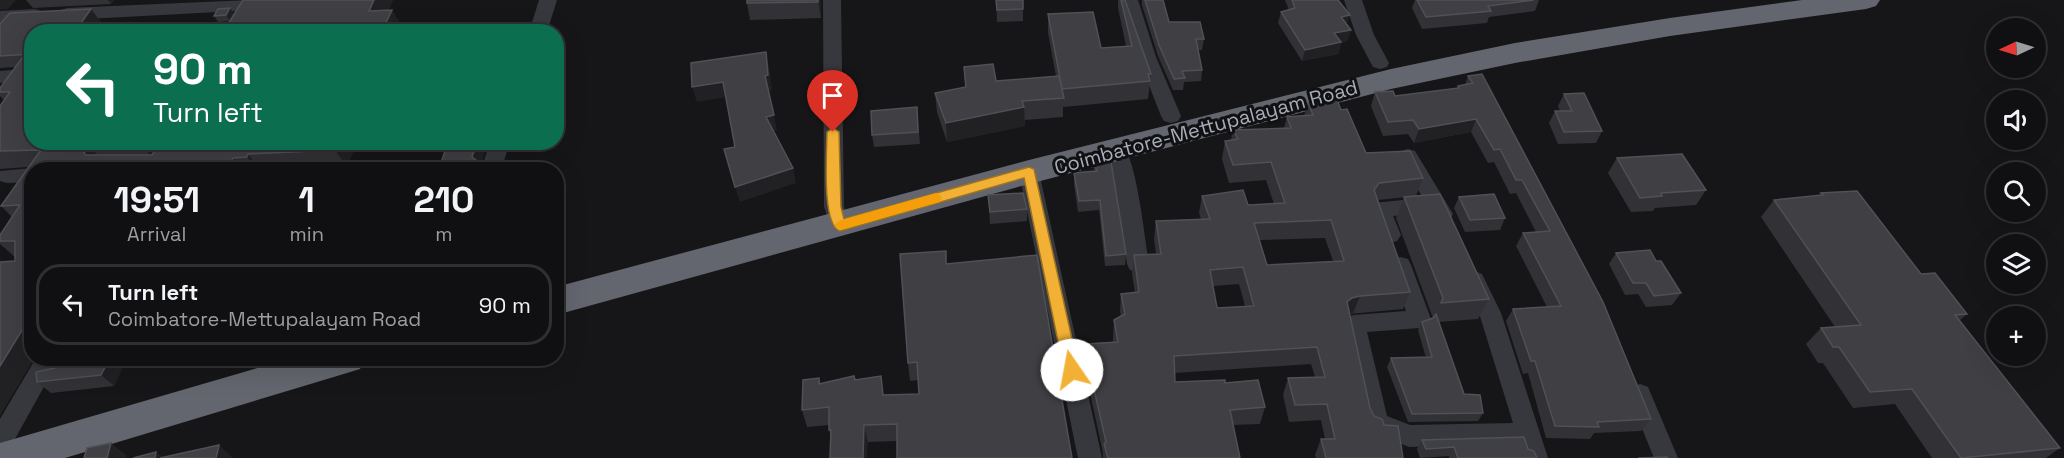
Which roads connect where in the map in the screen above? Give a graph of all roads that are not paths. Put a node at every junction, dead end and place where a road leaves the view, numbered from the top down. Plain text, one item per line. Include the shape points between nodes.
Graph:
1 (27, 0) edge
2 (548, 0) edge
3 (832, 0) edge
4 (1129, 0) edge
5 (1353, 0) edge
6 (1749, 0) edge
7 (1866, 0) edge
8 (252, 3) edge
9 (7, 16) edge
10 (241, 23) edge
11 (540, 24) edge
12 (0, 34) edge
13 (1385, 71) junction
14 (24, 75) edge
15 (0, 77) edge
16 (1171, 116) junction
17 (1117, 150) junction
18 (1388, 158) edge
19 (1029, 172) junction
20 (24, 175) edge
21 (7, 176) dead end
22 (1439, 204) junction
23 (837, 216) junction
24 (1452, 235) edge
25 (1138, 264) edge
26 (1466, 265) edge
27 (617, 275) junction
28 (564, 279) edge
29 (564, 298) edge
30 (45, 366) edge
31 (245, 366) edge
32 (315, 366) edge
33 (1633, 375) edge
34 (1529, 433) junction
35 (3, 445) edge
36 (1090, 458) edge
37 (1536, 458) edge
38 (1666, 458) edge

1 - 9 street
2 - 11 street
3 - 23 street
4 - 16 street
5 - 13 street via 1365,35
6 - 13 highway via 1509,37
7 - 13 highway, Coimbatore-Mettupalayam Road via 1670,27 1480,71
8 - 9 street
8 - 10 street
9 - 12 street
13 - 16 highway
13 - 17 highway, Coimbatore-Mettupalayam Road
14 - 15 street
16 - 23 highway
17 - 19 highway, Coimbatore-Mettupalayam Road
17 - 25 street
18 - 22 street via 1407,154
19 - 23 highway, Coimbatore-Mettupalayam Road
19 - 36 street
20 - 21 street
22 - 24 street
22 - 34 street via 1380,209 1420,320 1354,324 1377,423 1409,436
23 - 27 highway, Coimbatore-Mettupalayam Road
26 - 34 street via 1490,313
27 - 28 highway
27 - 29 highway, Coimbatore-Mettupalayam Road
30 - 35 street
31 - 35 highway
32 - 35 highway
33 - 38 street
34 - 37 street

